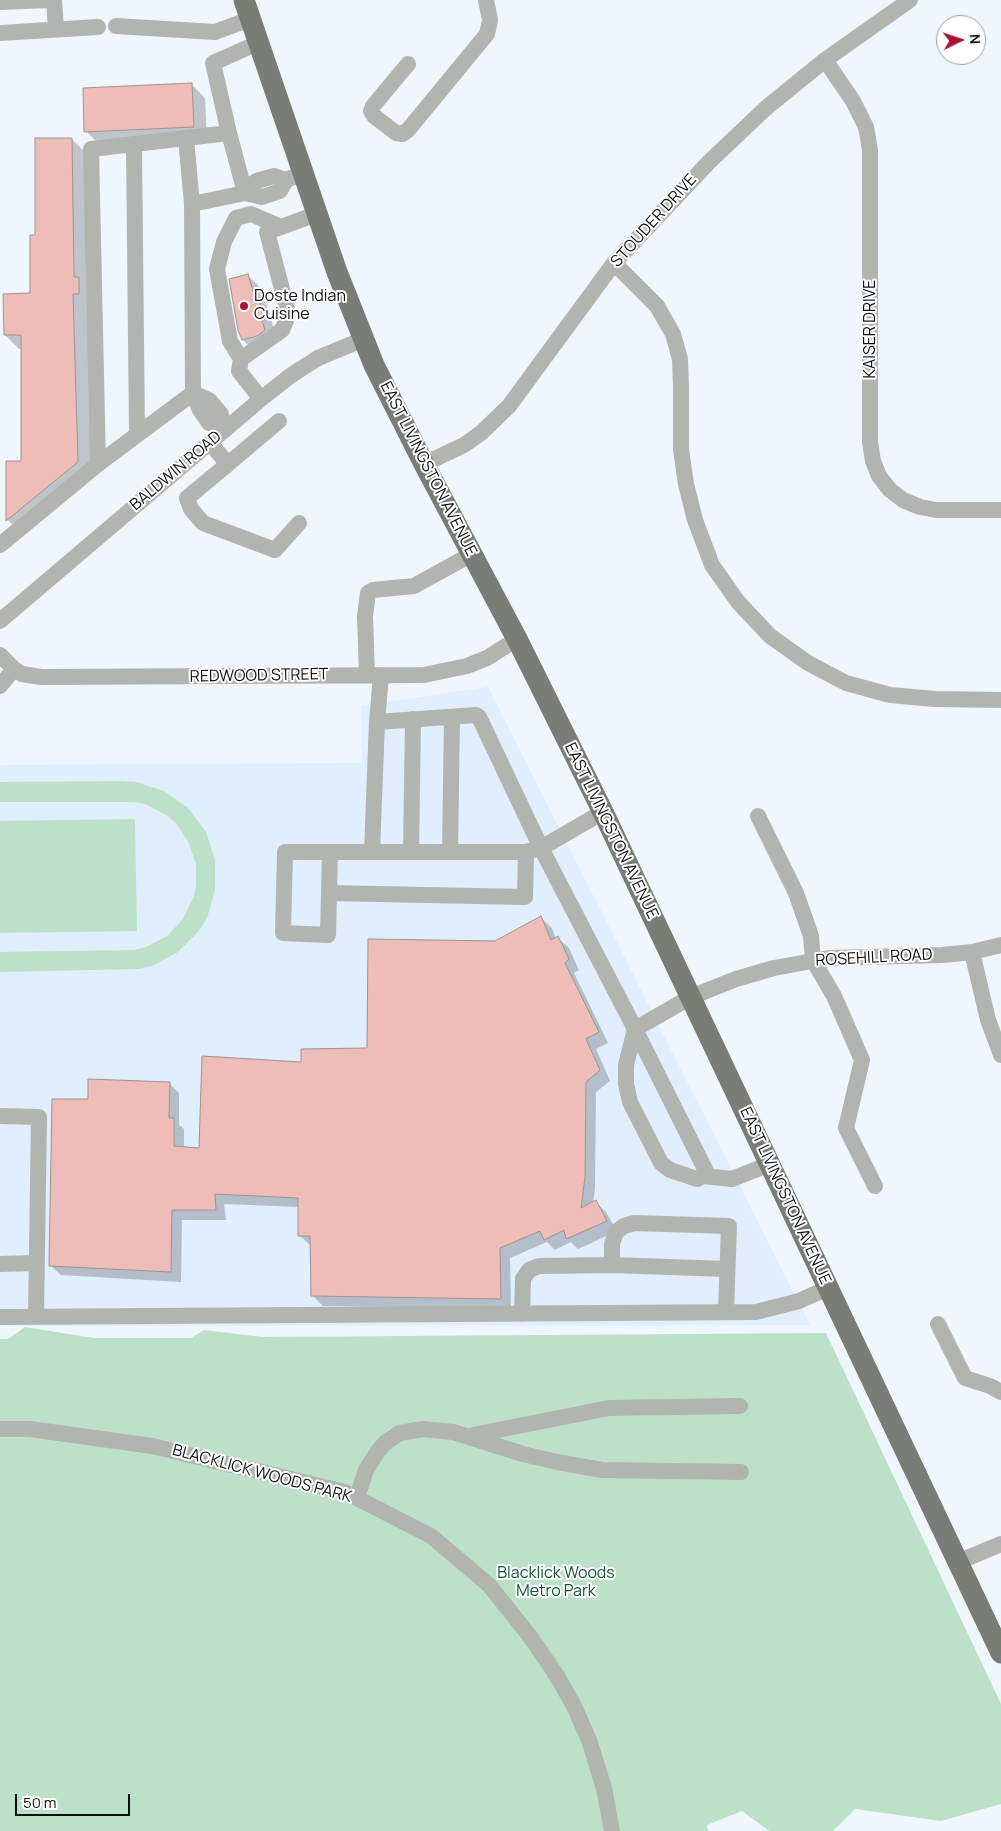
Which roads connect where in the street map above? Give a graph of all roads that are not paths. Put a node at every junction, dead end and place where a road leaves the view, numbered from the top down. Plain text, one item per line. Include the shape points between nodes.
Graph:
1 (49, 0) edge
2 (54, 0) edge
3 (486, 0) edge
4 (910, 0) edge
5 (0, 2) edge
6 (249, 6) edge
7 (116, 26) dead end
8 (98, 27) dead end
9 (56, 29) junction
10 (0, 33) edge
11 (258, 43) junction
12 (825, 60) junction
13 (408, 64) dead end
14 (229, 133) junction
15 (186, 138) junction
16 (134, 144) junction
17 (294, 177) junction
18 (242, 193) junction
19 (192, 204) junction
20 (317, 214) junction
21 (245, 215) junction
22 (282, 227) junction
23 (614, 263) junction
24 (364, 339) junction
25 (241, 359) junction
26 (193, 393) junction
27 (261, 398) junction
28 (279, 421) dead end
29 (223, 427) junction
30 (137, 435) junction
31 (210, 443) junction
32 (98, 464) junction
33 (228, 464) junction
34 (424, 464) junction
35 (1001, 510) edge
36 (299, 523) dead end
37 (0, 545) edge
38 (472, 554) junction
39 (1, 615) edge
40 (517, 639) junction
41 (0, 655) edge
42 (14, 669) junction
43 (374, 675) junction
44 (0, 686) edge
45 (1001, 700) edge
46 (452, 717) junction
47 (413, 719) junction
48 (377, 722) junction
49 (603, 812) junction
50 (758, 816) dead end
51 (534, 850) junction
52 (372, 852) junction
53 (411, 852) junction
54 (450, 852) junction
55 (330, 853) junction
56 (329, 893) junction
57 (1001, 945) edge
58 (972, 952) junction
59 (813, 960) junction
60 (691, 997) junction
61 (635, 1029) junction
62 (1001, 1054) edge
63 (0, 1116) edge
64 (770, 1164) junction
65 (703, 1176) junction
66 (875, 1186) dead end
67 (0, 1264) edge
68 (36, 1264) junction
69 (612, 1266) junction
70 (727, 1270) junction
71 (828, 1288) junction
72 (726, 1312) junction
73 (522, 1314) junction
74 (0, 1317) edge
75 (36, 1317) junction
76 (938, 1324) dead end
77 (1001, 1392) edge
78 (740, 1406) dead end
79 (0, 1429) edge
80 (466, 1436) junction
81 (742, 1472) dead end
82 (357, 1498) junction
83 (1001, 1544) edge
84 (958, 1562) junction
85 (1001, 1653) edge
86 (612, 1831) edge

1 - 5 street
2 - 9 street
3 - 13 street via 490,20 487,34 402,134 396,133 371,111
4 - 12 street, STOUDER DRIVE
6 - 7 street via 216,32
6 - 11 main road, EAST LIVINGSTON AVENUE
8 - 9 street
9 - 10 street
11 - 14 street via 213,63
11 - 17 main road, EAST LIVINGSTON AVENUE
12 - 23 street, STOUDER DRIVE via 766,108 709,162
12 - 35 street, KAISER DRIVE via 853,100 866,127 870,150 870,442 879,476 903,500 920,507
14 - 15 street
14 - 18 street
15 - 16 street
15 - 19 street
16 - 30 street
16 - 32 street via 91,150
17 - 18 street via 280,191 262,197
17 - 20 main road, EAST LIVINGSTON AVENUE
18 - 19 street
18 - 21 street
19 - 26 street
20 - 22 street
20 - 24 main road, EAST LIVINGSTON AVENUE
21 - 22 street via 251,214
21 - 25 street via 236,218 224,242 217,269 230,341
22 - 25 street via 267,232 287,308 286,321 282,330
23 - 34 street, STOUDER DRIVE via 509,406 482,433
23 - 45 street via 657,306 673,334 680,359 681,449 690,502 712,565 738,602 770,636 808,663 846,683 890,695
24 - 27 street, BALDWIN ROAD via 318,358
24 - 34 main road, EAST LIVINGSTON AVENUE
25 - 27 street via 239,371
26 - 29 street via 209,400 221,414
26 - 30 street
27 - 29 street, BALDWIN ROAD
28 - 33 street
29 - 31 street, BALDWIN ROAD
30 - 32 street
31 - 33 street
31 - 39 street, BALDWIN ROAD
32 - 37 street
33 - 36 street via 187,498 191,510 203,524 275,550
34 - 38 main road, EAST LIVINGSTON AVENUE
38 - 40 main road, EAST LIVINGSTON AVENUE
38 - 43 street via 414,586 368,593 365,616
40 - 43 street, REDWOOD STREET via 467,666 424,675
40 - 49 main road, EAST LIVINGSTON AVENUE
41 - 42 street, REDWOOD STREET
42 - 43 street, REDWOOD STREET via 41,678
42 - 44 street
43 - 48 street
46 - 47 street
46 - 51 street via 476,715 481,720
46 - 54 street
47 - 48 street
47 - 53 street
48 - 52 street
49 - 51 street
49 - 60 main road, EAST LIVINGSTON AVENUE
50 - 59 street via 796,893 811,936
51 - 54 street
51 - 56 street via 525,897
51 - 61 street
52 - 53 street
52 - 55 street
53 - 54 street
55 - 56 street
55 - 56 street via 285,852 283,933 328,935
57 - 58 street, ROSEHILL ROAD
58 - 59 street, ROSEHILL ROAD
58 - 62 street via 988,1020
59 - 60 street, ROSEHILL ROAD via 736,979
59 - 66 street via 834,996 862,1060 846,1128
60 - 61 street, ROSEHILL ROAD
60 - 64 main road, EAST LIVINGSTON AVENUE
61 - 65 street via 705,1169
61 - 65 street via 626,1065 630,1102 661,1163 685,1176 697,1179
63 - 68 street via 39,1116
64 - 65 street via 732,1179
64 - 71 main road, EAST LIVINGSTON AVENUE
67 - 68 street
68 - 75 street
69 - 70 street
69 - 70 street via 612,1244 616,1232 624,1226 634,1223 729,1226
69 - 73 street via 539,1266 529,1270 523,1279
70 - 72 street
71 - 72 street via 799,1301 756,1312
71 - 84 main road, EAST LIVINGSTON AVENUE
72 - 73 street
73 - 75 street
74 - 75 street
76 - 77 street via 965,1378
78 - 80 street via 610,1408
79 - 82 street, BLACKLICK WOODS PARK via 152,1446 345,1492
80 - 81 street via 523,1454 602,1470
80 - 82 street via 423,1430 400,1433 378,1451 366,1470
82 - 86 street, BLACKLICK WOODS PARK via 431,1536 489,1586 532,1639 574,1706 589,1740 604,1788
83 - 84 street
84 - 85 main road, EAST LIVINGSTON AVENUE

